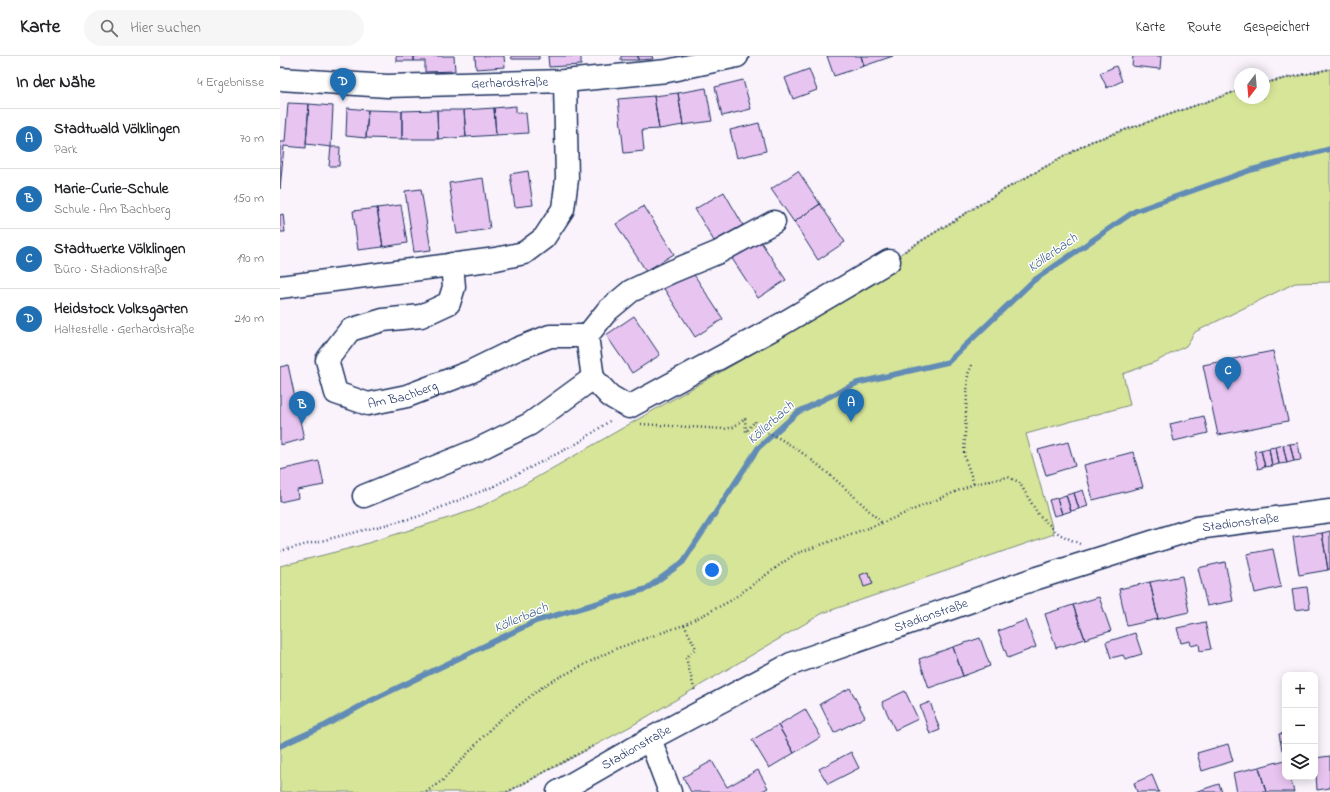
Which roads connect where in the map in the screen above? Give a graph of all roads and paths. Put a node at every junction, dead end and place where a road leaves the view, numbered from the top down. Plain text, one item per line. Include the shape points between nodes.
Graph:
1 (737, 56) edge
2 (1330, 69) edge
3 (280, 79) edge
4 (565, 81) junction
5 (1270, 83) edge
6 (1234, 92) edge
7 (774, 222) dead end
8 (889, 261) joint
9 (452, 264) junction
10 (280, 287) edge
11 (587, 336) junction
12 (972, 365) dead end
13 (593, 378) junction
14 (626, 417) junction
15 (609, 422) junction
16 (974, 484) junction
17 (364, 496) dead end
18 (1330, 511) edge
19 (882, 523) junction
20 (1080, 544) dead end
21 (280, 551) edge
22 (684, 625) junction
23 (695, 692) dead end
24 (650, 739) junction
25 (426, 792) edge
26 (558, 792) edge
27 (670, 792) edge

1 - 4 street, Gerhardstraße via 667,72
2 - 5 path
3 - 4 street, Gerhardstraße via 387,86
4 - 9 street via 567,179 563,209 544,238 524,253
6 - 8 path via 1090,142 1000,192
7 - 11 street via 719,252 631,291 607,311
8 - 14 street
9 - 10 street
9 - 11 street, Am Bachberg via 454,287 449,303 421,316 383,320 350,330 327,360 336,393 368,404 407,396 470,372 550,336
11 - 13 street
12 - 16 path via 968,374 964,455
13 - 14 street
13 - 17 street via 530,424 477,450
14 - 15 path
14 - 15 path
14 - 19 path via 724,429 734,427 745,418 746,432 755,421 757,430 783,441 805,455
15 - 21 path via 578,444 492,487 417,517
16 - 19 path
16 - 20 path via 1008,477 1019,482 1038,514 1059,534
18 - 24 street, Stadionstraße via 1197,528 1037,578 791,664
19 - 22 path via 795,554 730,602
22 - 23 path via 696,648 686,658
22 - 25 path via 615,649 546,684 496,723 443,780
24 - 26 street, Stadionstraße
24 - 27 street

